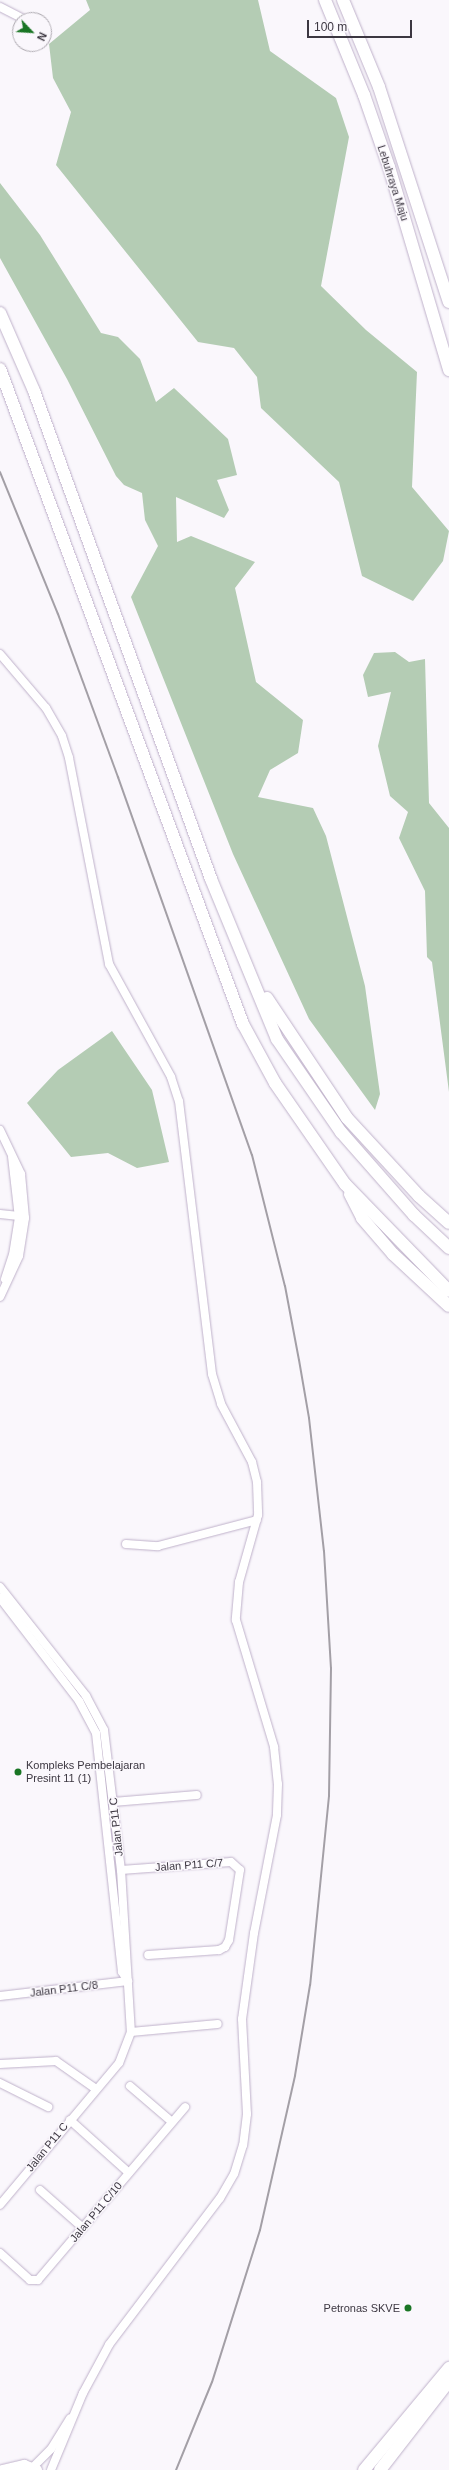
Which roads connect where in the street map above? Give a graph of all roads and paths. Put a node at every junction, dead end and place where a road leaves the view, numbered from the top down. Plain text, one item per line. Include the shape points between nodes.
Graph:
1 (325, 0) edge
2 (343, 0) edge
3 (0, 7) edge
4 (12, 13) edge
5 (449, 302) edge
6 (0, 313) edge
7 (0, 369) edge
8 (449, 370) edge
9 (0, 654) edge
10 (0, 664) edge
11 (11, 669) junction
12 (245, 963) junction
13 (0, 1130) edge
14 (12, 1157) junction
15 (345, 1184) junction
16 (419, 1196) junction
17 (0, 1214) edge
18 (19, 1216) junction
19 (449, 1223) edge
20 (449, 1230) edge
21 (408, 1247) junction
22 (449, 1248) edge
23 (449, 1279) edge
24 (449, 1291) edge
25 (1, 1294) edge
26 (449, 1306) edge
27 (257, 1520) junction
28 (126, 1544) dead end
29 (0, 1587) edge
30 (0, 1598) edge
31 (197, 1795) dead end
32 (113, 1802) junction
33 (121, 1870) junction
34 (148, 1955) dead end
35 (128, 1981) junction
36 (0, 1996) edge
37 (218, 2024) dead end
38 (131, 2032) junction
39 (0, 2064) edge
40 (0, 2083) edge
41 (130, 2086) dead end
42 (96, 2089) junction
43 (48, 2107) dead end
44 (185, 2107) dead end
45 (70, 2120) junction
46 (172, 2122) junction
47 (129, 2173) junction
48 (40, 2190) dead end
49 (0, 2205) edge
50 (82, 2228) junction
51 (0, 2253) edge
52 (449, 2368) edge
53 (449, 2381) edge
54 (78, 2405) junction
55 (35, 2468) edge
56 (2, 2470) edge
57 (51, 2470) edge
58 (364, 2470) edge
59 (380, 2470) edge

1 - 8 highway, Lebuhraya Maju via 364,95 389,167
2 - 5 highway, Lebuhraya Maju via 381,94
3 - 4 street
6 - 12 highway via 34,391 156,731
7 - 15 highway via 243,1024 275,1083
9 - 11 street
10 - 11 street
11 - 27 street via 46,708 62,736 69,758 109,964 171,1077 179,1101 212,1374 222,1404 252,1462 259,1500
12 - 16 highway via 290,1036 347,1118
12 - 22 highway via 277,1039 314,1097 381,1180
13 - 14 street
14 - 18 street
14 - 25 street via 21,1174 25,1218 19,1256
15 - 21 highway
15 - 26 highway via 362,1218 393,1254
16 - 19 highway
16 - 20 highway
17 - 18 street
18 - 25 street via 13,1255
21 - 23 highway
21 - 24 highway
27 - 28 street via 158,1546
27 - 54 street via 239,1582 236,1620 274,1747 278,1784 277,1815 254,1933 242,2019 247,2114 243,2145 234,2174 220,2198 117,2333
29 - 32 street, Jalan P11 C via 86,1696 100,1720 107,1740
30 - 35 street, Jalan P11 C via 79,1701 96,1734 122,1972
31 - 32 street
32 - 33 street, Jalan P11 C
33 - 34 street, Jalan P11 C/7 via 231,1862 240,1870 229,1940 225,1947 219,1950
33 - 35 street, Jalan P11 C
35 - 36 street, Jalan P11 C/8
35 - 38 street, Jalan P11 C
37 - 38 street
38 - 42 street, Jalan P11 C via 119,2063
39 - 42 street via 56,2061
40 - 43 street
41 - 46 street
42 - 45 street, Jalan P11 C
44 - 46 street, Jalan P11 C/10
45 - 47 street
45 - 49 street, Jalan P11 C
46 - 47 street, Jalan P11 C/10
47 - 50 street, Jalan P11 C/10
48 - 50 street
50 - 51 street, Jalan P11 C/10 via 38,2280 30,2280
52 - 58 highway
53 - 59 highway
54 - 55 street via 51,2449
54 - 57 street
55 - 56 main road via 15,2465

